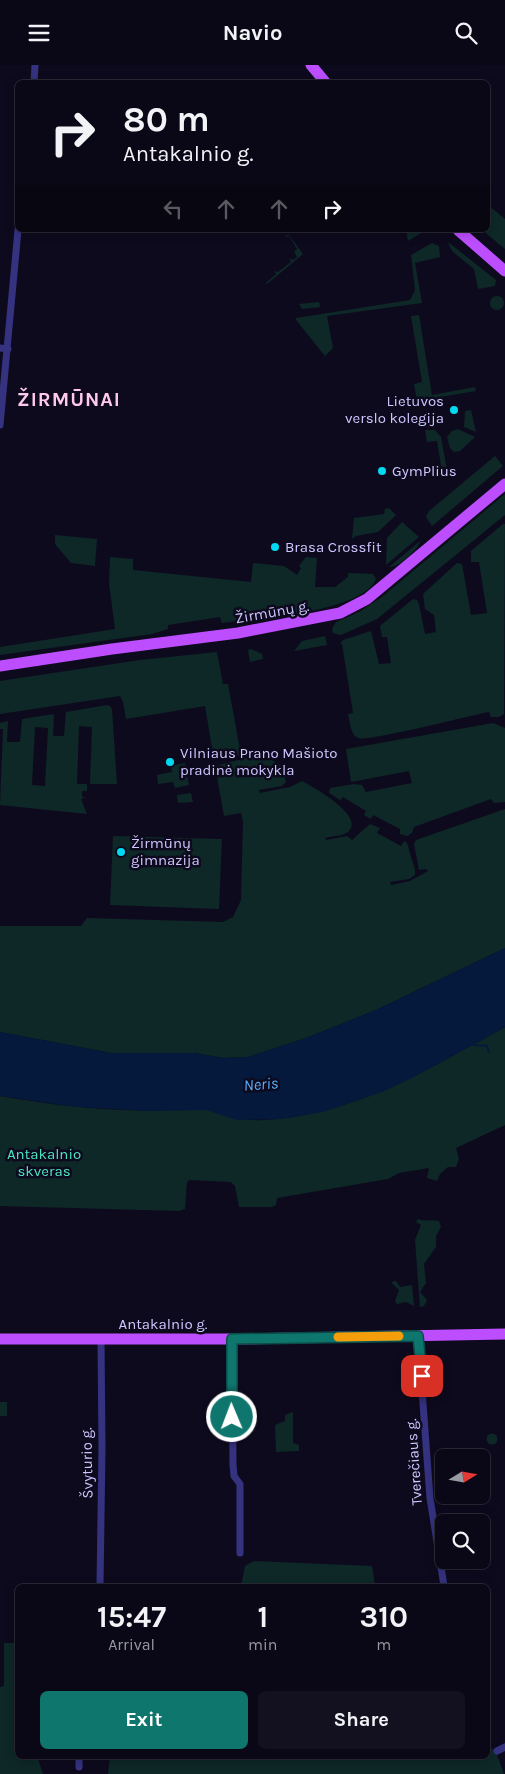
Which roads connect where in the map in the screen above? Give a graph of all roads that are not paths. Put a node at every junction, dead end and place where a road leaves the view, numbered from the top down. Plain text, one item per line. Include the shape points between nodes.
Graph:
1 (36, 65) edge
2 (311, 65) edge
3 (34, 80) edge
4 (324, 80) edge
5 (18, 232) edge
6 (460, 232) edge
7 (505, 271) edge
8 (4, 349) edge
9 (0, 425) edge
10 (505, 484) edge
11 (0, 666) edge
12 (505, 1334) edge
13 (418, 1336) junction
14 (0, 1339) edge
15 (100, 1339) junction
16 (232, 1339) junction
17 (240, 1553) dead end
18 (100, 1584) edge
19 (444, 1584) edge
20 (505, 1747) edge
21 (498, 1751) dead end
22 (79, 1759) edge
23 (79, 1767) dead end

1 - 3 street
2 - 4 main road
5 - 8 street
6 - 7 main road
8 - 9 street
10 - 11 main road, Žirmūnų g. via 378,591 340,613 238,633
12 - 13 main road, Antakalnio g.
13 - 16 main road, Antakalnio g.
13 - 19 street, Tverečiaus g. via 430,1498
14 - 15 main road, Antakalnio g.
15 - 16 main road, Antakalnio g.
15 - 18 street, Švyturio g.
16 - 17 street via 233,1465 234,1476 240,1484
20 - 21 street
22 - 23 street

